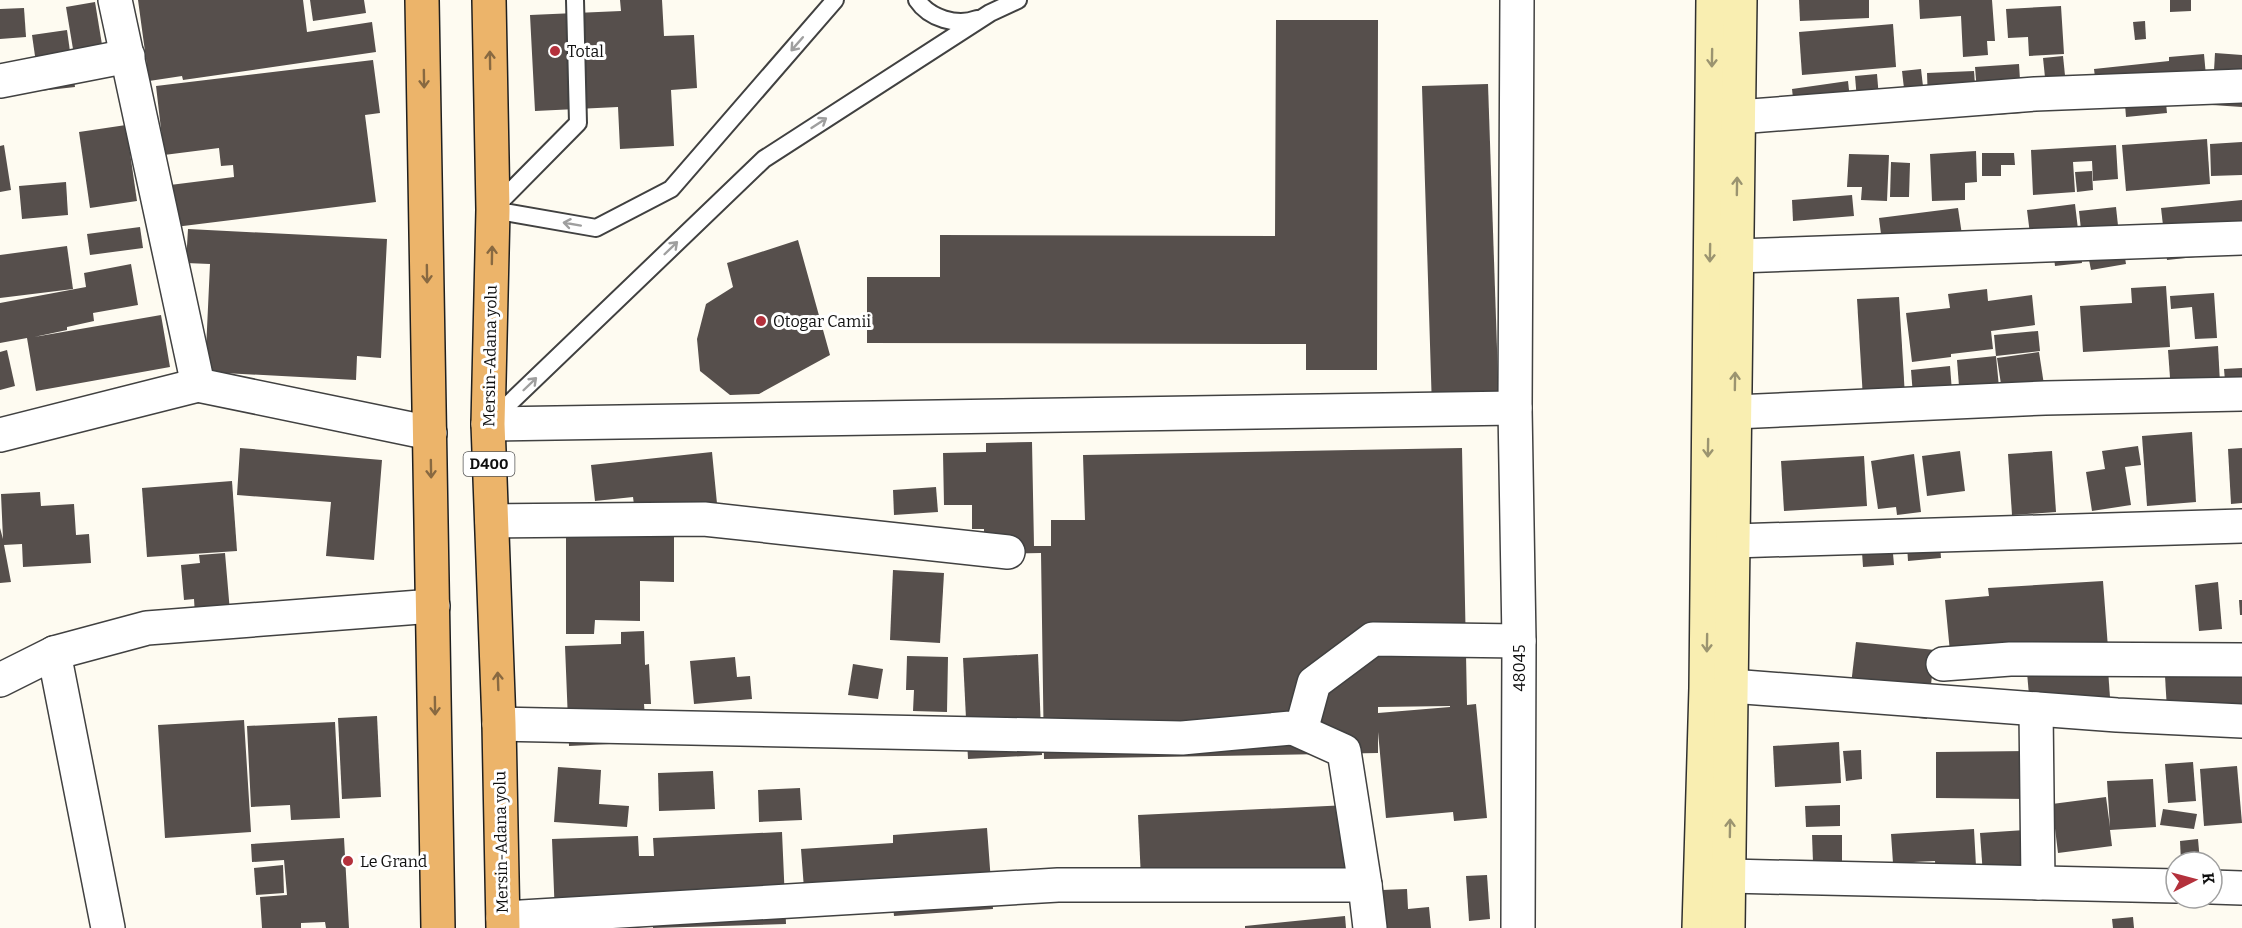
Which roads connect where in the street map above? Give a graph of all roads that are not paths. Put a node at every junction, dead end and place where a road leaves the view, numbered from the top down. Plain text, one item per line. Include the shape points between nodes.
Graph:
1 (116, 0) edge
2 (422, 0) edge
3 (489, 0) edge
4 (575, 0) edge
5 (835, 0) edge
6 (917, 0) edge
7 (1004, 0) edge
8 (1018, 0) edge
9 (1517, 0) edge
10 (1713, 0) edge
11 (1740, 0) edge
12 (990, 13) junction
13 (128, 56) junction
14 (0, 81) edge
15 (2242, 86) edge
16 (1738, 117) junction
17 (493, 210) junction
18 (2242, 238) edge
19 (1737, 256) junction
20 (198, 385) junction
21 (2242, 394) edge
22 (1515, 408) junction
23 (1735, 412) junction
24 (488, 424) junction
25 (430, 433) junction
26 (0, 435) edge
27 (492, 521) junction
28 (2242, 526) edge
29 (1733, 541) junction
30 (1008, 552) dead end
31 (433, 606) junction
32 (1519, 641) junction
33 (54, 653) junction
34 (2242, 660) edge
35 (1943, 664) dead end
36 (0, 680) edge
37 (1731, 686) junction
38 (2036, 709) junction
39 (2242, 721) edge
40 (500, 724) junction
41 (1293, 728) junction
42 (1729, 876) junction
43 (2038, 883) junction
44 (1365, 885) junction
45 (2164, 886) edge
46 (2224, 887) edge
47 (2242, 888) edge
48 (503, 923) edge
49 (108, 928) edge
50 (438, 928) edge
51 (1370, 928) edge
52 (1518, 928) edge
53 (1699, 928) edge
54 (1728, 928) edge

1 - 13 street
2 -> 25 highway
17 -> 3 highway, Mersin-Adana yolu / D400
4 - 17 lane via 578,123
5 -> 17 lane via 671,189 596,228
6 - 12 lane via 935,16 953,22 973,21
7 - 12 lane
8 - 12 lane
9 - 22 street, 48045
10 -> 53 main road via 1706,688
11 - 16 main road
24 -> 12 lane via 764,159
13 - 14 street
13 - 20 street
15 - 16 street via 2035,94
19 -> 16 main road
24 -> 17 highway, Mersin-Adana yolu / D400
18 - 19 street
23 -> 19 main road
20 - 25 street
20 - 26 street
21 - 23 street
22 - 24 street
22 - 32 street, 48045
23 - 29 main road
24 - 27 highway, Mersin-Adana yolu / D400
25 -> 31 highway
27 - 30 street via 704,519
40 -> 27 highway, Mersin-Adana yolu / D400
28 - 29 street
29 - 37 main road
31 - 33 street via 147,628
31 -> 50 highway
32 - 41 street via 1373,639 1314,683 1302,727
32 - 52 street, 48045
33 - 36 street
33 - 49 street
34 - 35 street via 2010,659
37 - 38 street
42 -> 37 main road
38 - 39 street
38 - 43 street
40 - 41 street via 1182,738
40 - 48 highway, Mersin-Adana yolu / D400
41 - 44 street via 1344,751
42 - 43 street
42 - 54 main road
43 - 45 street
44 - 48 street via 1058,885
44 - 51 street
46 - 47 street

